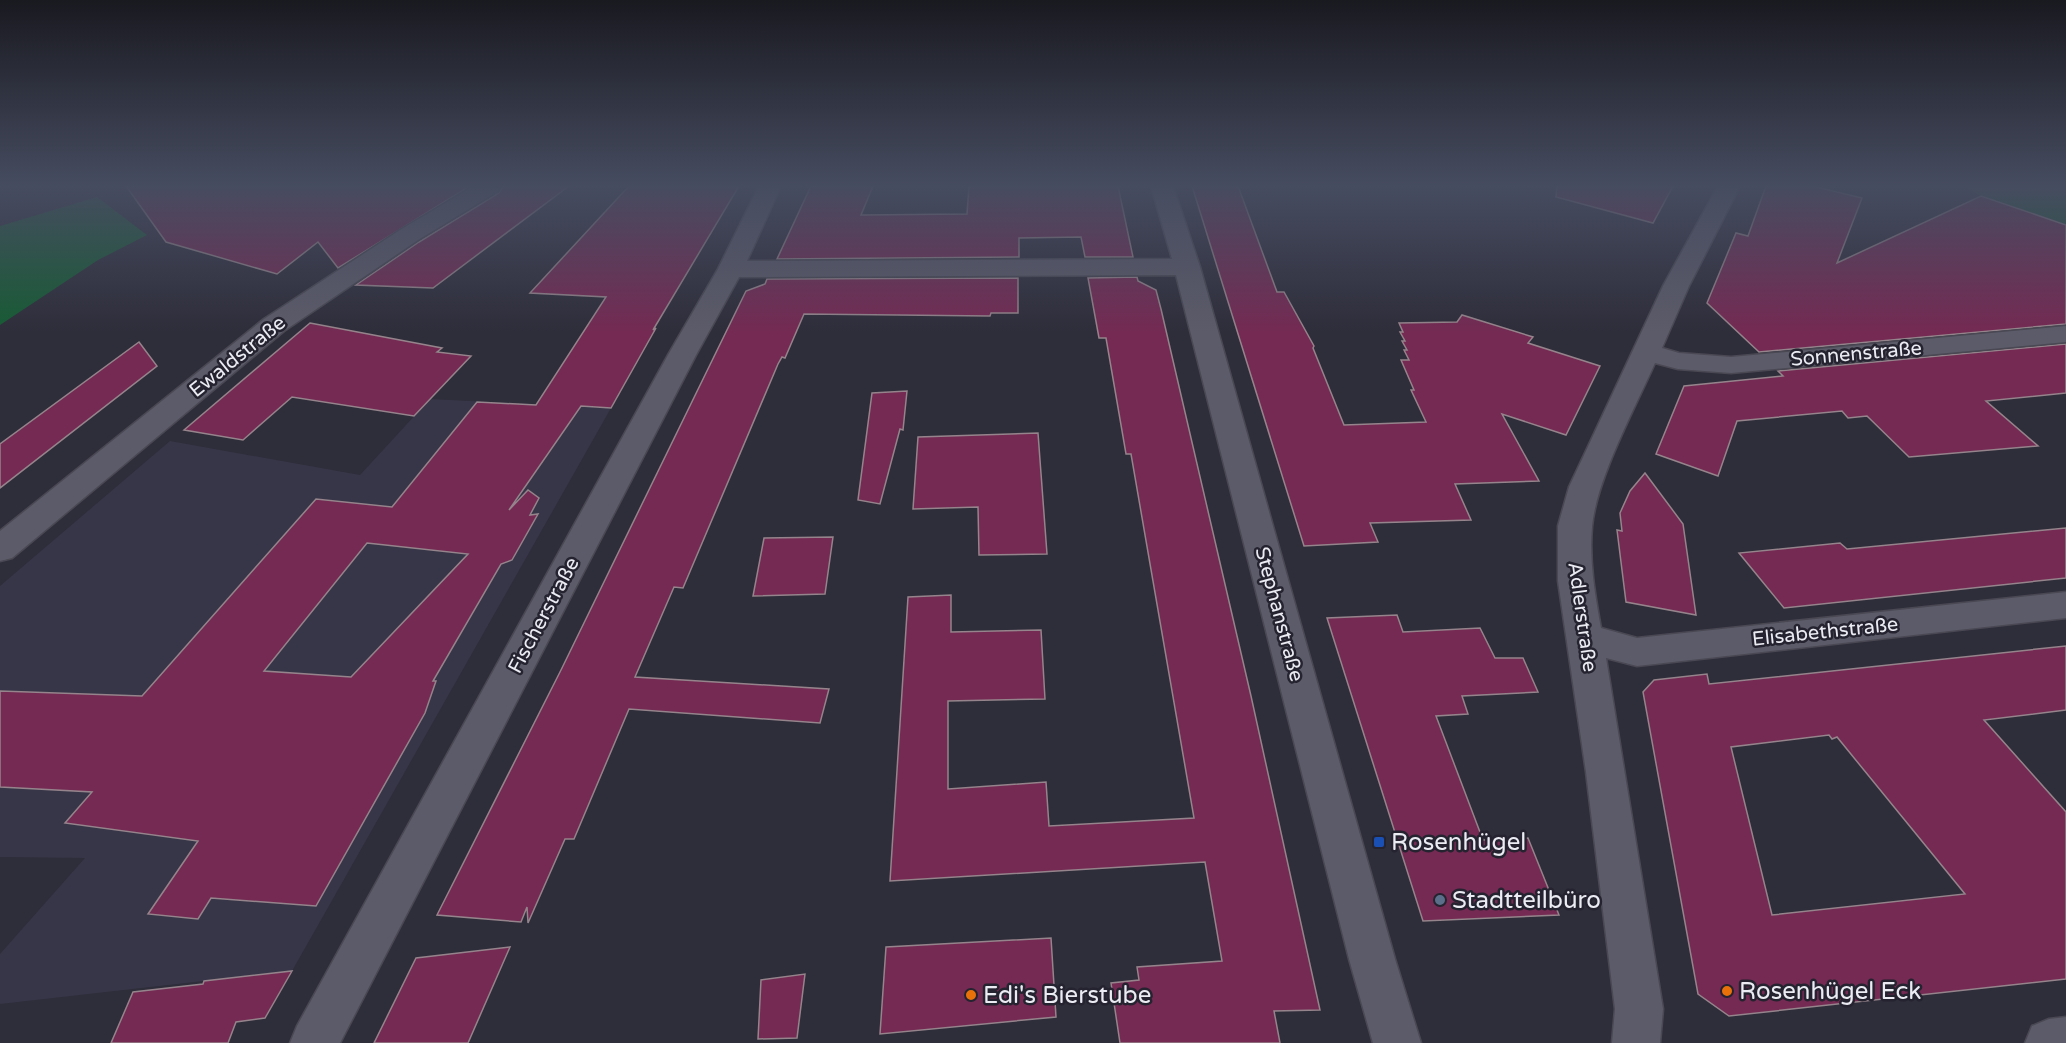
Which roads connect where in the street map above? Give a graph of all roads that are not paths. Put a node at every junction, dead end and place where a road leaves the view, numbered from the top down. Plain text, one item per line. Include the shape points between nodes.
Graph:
1 (410, 235) edge
2 (747, 235) edge
3 (1176, 235) edge
4 (1703, 235) edge
5 (1186, 267) junction
6 (731, 269) junction
7 (2066, 334) edge
8 (1647, 352) junction
9 (0, 549) edge
10 (2066, 605) edge
11 (1585, 638) junction
12 (2066, 1041) edge
13 (314, 1043) edge
14 (1397, 1043) edge
15 (1636, 1043) edge
16 (2049, 1043) edge

1 - 9 street, Ewaldstraße via 274,325
2 - 6 street, Fischerstraße
3 - 5 street, Stephanstraße
4 - 8 street, Adlerstraße
5 - 6 street
5 - 14 street, Stephanstraße
6 - 13 street, Fischerstraße
7 - 8 street, Sonnenstraße via 1731,364 1678,362
8 - 11 street, Adlerstraße via 1585,486 1575,526 1575,581
10 - 11 street, Elisabethstraße via 1636,652
11 - 15 street, Adlerstraße via 1639,1009
12 - 16 street

